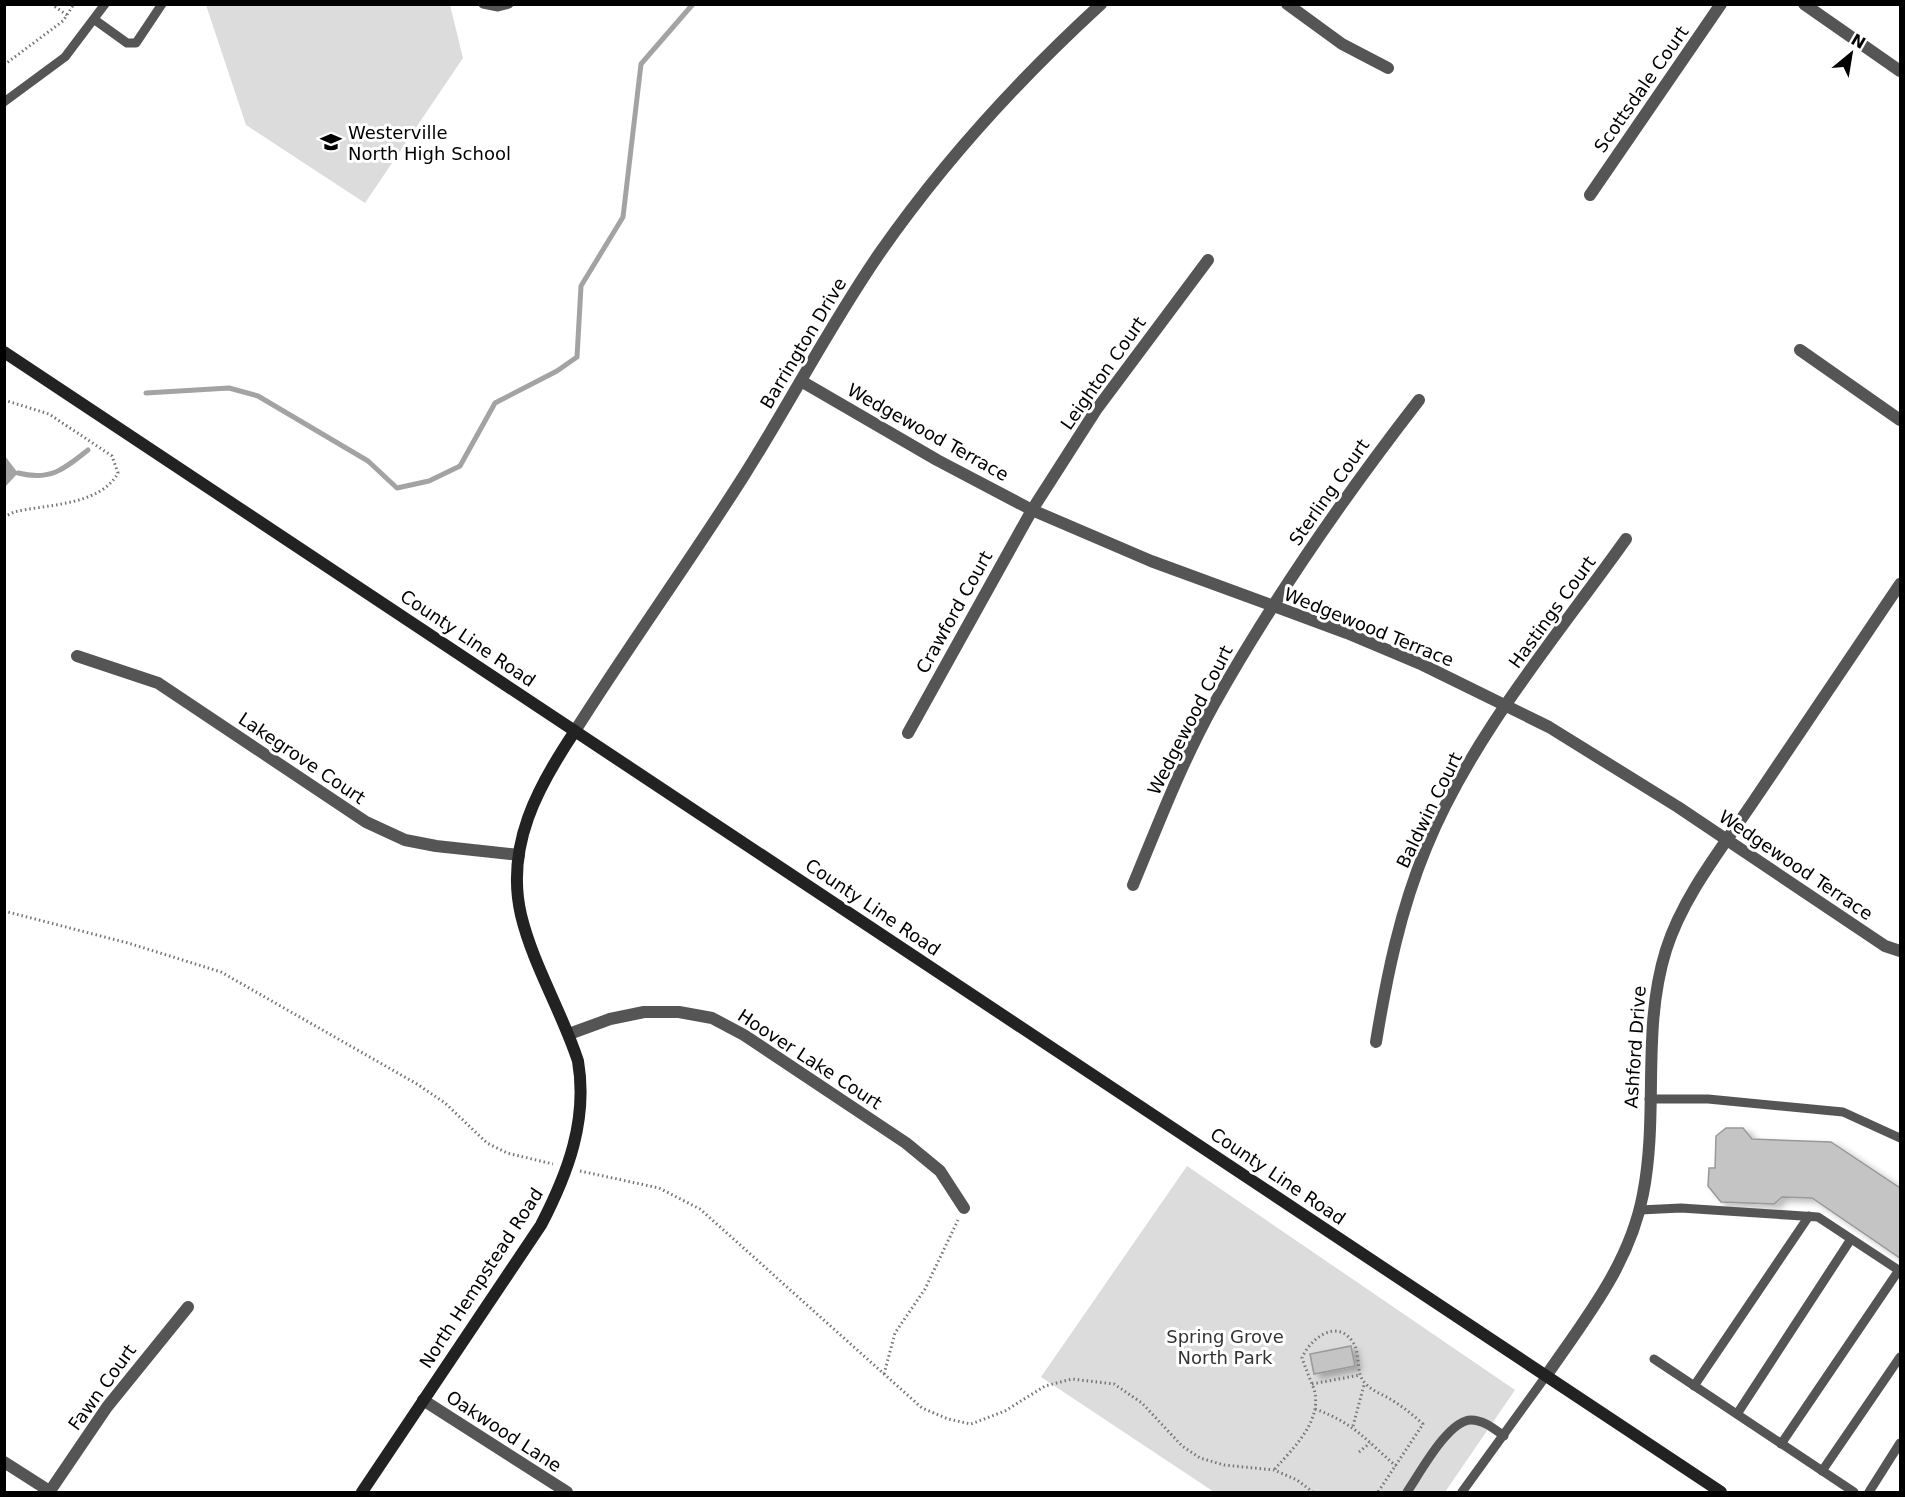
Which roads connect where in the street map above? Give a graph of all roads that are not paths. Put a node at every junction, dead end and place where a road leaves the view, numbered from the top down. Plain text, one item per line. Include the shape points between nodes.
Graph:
1 (105, 4) edge
2 (162, 4) edge
3 (483, 4) edge
4 (509, 4) edge
5 (1101, 4) edge
6 (1287, 4) edge
7 (1721, 4) edge
8 (1804, 4) edge
9 (96, 20) junction
10 (1388, 68) dead end
11 (1900, 71) edge
12 (4, 102) edge
13 (1590, 195) dead end
14 (1208, 260) dead end
15 (1800, 350) dead end
16 (4, 352) edge
17 (801, 381) junction
18 (1419, 400) dead end
19 (1900, 420) edge
20 (1032, 510) junction
21 (1626, 538) dead end
22 (1900, 584) edge
23 (1273, 608) junction
24 (77, 656) dead end
25 (1507, 705) junction
26 (575, 730) junction
27 (908, 733) dead end
28 (1726, 842) junction
29 (519, 855) junction
30 (1133, 885) dead end
31 (1900, 951) edge
32 (569, 1034) junction
33 (1376, 1042) dead end
34 (1649, 1099) junction
35 (1900, 1138) edge
36 (964, 1208) road end
37 (1640, 1210) junction
38 (1809, 1216) junction
39 (1851, 1239) junction
40 (1900, 1271) edge
41 (188, 1307) dead end
42 (1900, 1357) edge
43 (1654, 1359) dead end
44 (1546, 1377) junction
45 (1694, 1386) junction
46 (423, 1400) junction
47 (1737, 1414) junction
48 (1504, 1436) junction
49 (1900, 1443) edge
50 (1781, 1444) junction
51 (4, 1462) edge
52 (1822, 1471) junction
53 (50, 1492) edge
54 (362, 1492) edge
55 (567, 1492) edge
56 (1407, 1492) edge
57 (1465, 1492) edge
58 (1721, 1492) edge
59 (1854, 1492) edge
60 (1869, 1492) edge

1 - 9 lane
2 - 9 lane via 136,43 127,43
3 - 4 lane
5 - 17 street, Barrington Drive via 1031,70 932,182 878,256
6 - 10 street via 1342,44
7 - 13 street, Scottsdale Court
8 - 11 street
9 - 12 lane via 65,57
14 - 20 street, Leighton Court via 1096,410
15 - 19 street
16 - 26 main road, County Line Road
17 - 20 street, Wedgewood Terrace
17 - 26 street, Barrington Drive via 743,477
18 - 23 street, Sterling Court via 1320,532
20 - 23 street, Wedgewood Terrace
20 - 27 street, Crawford Court
21 - 25 street, Hastings Court
22 - 28 street, Ashford Drive
23 - 25 street, Wedgewood Terrace via 1347,633
23 - 30 street, Wedgewood Court via 1212,708 1179,773
24 - 29 street, Lakegrove Court via 158,683 366,822 405,840
25 - 28 street, Wedgewood Terrace via 1600,758
25 - 33 street, Baldwin Court via 1452,794 1426,846 1397,930
26 - 29 main road, North Hempstead Road via 538,789
26 - 44 main road, County Line Road
28 - 31 street, Wedgewood Terrace via 1885,946
28 - 34 street, Ashford Drive via 1682,913 1666,948 1656,984
29 - 32 main road, North Hempstead Road via 521,915
32 - 36 street, Hoover Lake Court via 644,1012 679,1012 712,1018 744,1035 906,1143 940,1171
32 - 46 main road, North Hempstead Road via 581,1079 580,1117 558,1191 541,1225
34 - 35 lane via 1708,1099 1843,1112
34 - 37 street, Ashford Drive via 1648,1156
37 - 38 lane via 1681,1208
37 - 44 street, Ashford Drive via 1617,1270
38 - 39 lane via 1818,1217
38 - 45 lane
39 - 40 lane
39 - 47 lane
40 - 50 lane
41 - 53 street, Fawn Court via 106,1407
42 - 52 lane
43 - 45 lane
44 - 48 lane
44 - 58 main road, County Line Road
45 - 47 lane
46 - 54 main road, North Hempstead Road
46 - 55 street, Oakwood Lane
47 - 50 lane
48 - 56 lane via 1484,1423 1469,1420 1453,1427
48 - 57 lane
49 - 60 lane
50 - 52 lane
51 - 53 street
52 - 59 lane

